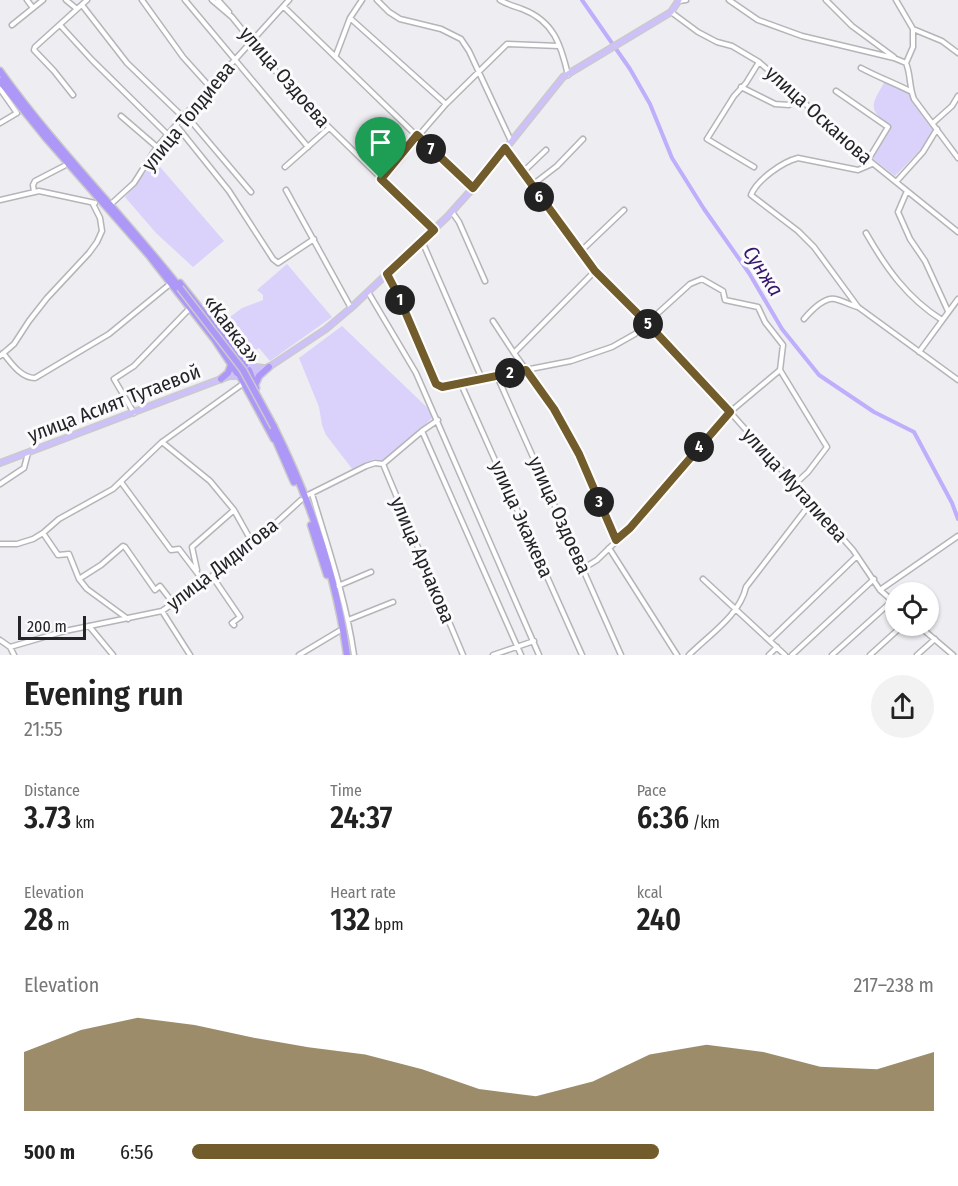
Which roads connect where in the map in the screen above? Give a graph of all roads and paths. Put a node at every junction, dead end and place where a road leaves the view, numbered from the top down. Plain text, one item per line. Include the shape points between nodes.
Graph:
1 (27, 0) edge
2 (43, 0) edge
3 (66, 0) edge
4 (87, 0) edge
5 (142, 0) edge
6 (185, 0) edge
7 (217, 0) edge
8 (289, 0) edge
9 (362, 0) edge
10 (377, 0) edge
11 (500, 0) edge
12 (679, 0) edge
13 (686, 0) edge
14 (729, 0) edge
15 (826, 0) edge
16 (896, 0) edge
17 (82, 5) junction
18 (284, 7) junction
19 (33, 8) junction
20 (77, 9) junction
21 (671, 12) junction
22 (350, 18) junction
23 (12, 25) dead end
24 (60, 25) junction
25 (913, 29) junction
26 (252, 41) junction
27 (559, 46) junction
28 (958, 53) edge
29 (336, 56) junction
30 (235, 58) junction
31 (894, 58) junction
32 (759, 62) junction
33 (906, 63) junction
34 (861, 68) dead end
35 (0, 71) edge
36 (478, 71) junction
37 (568, 75) junction
38 (0, 81) edge
39 (210, 87) junction
40 (741, 87) junction
41 (0, 89) edge
42 (836, 91) dead end
43 (911, 92) junction
44 (73, 95) dead end
45 (958, 96) edge
46 (800, 97) junction
47 (446, 104) junction
48 (184, 115) junction
49 (121, 116) dead end
50 (0, 123) edge
51 (933, 123) junction
52 (176, 126) junction
53 (329, 128) junction
54 (938, 129) junction
55 (168, 135) junction
56 (417, 135) junction
57 (583, 139) dead end
58 (511, 141) junction
59 (157, 147) junction
60 (308, 147) junction
61 (505, 148) junction
62 (546, 150) dead end
63 (958, 158) edge
64 (870, 162) junction
65 (64, 166) dead end
66 (285, 167) dead end
67 (754, 167) dead end
68 (522, 173) junction
69 (381, 179) junction
70 (896, 182) junction
71 (531, 186) junction
72 (473, 188) junction
73 (286, 190) dead end
74 (908, 191) junction
75 (34, 192) junction
76 (251, 192) dead end
77 (0, 200) edge
78 (101, 201) junction
79 (93, 204) junction
80 (110, 205) junction
81 (624, 210) dead end
82 (452, 212) junction
83 (434, 230) junction
84 (958, 232) edge
85 (866, 233) dead end
86 (314, 239) junction
87 (422, 241) junction
88 (580, 252) junction
89 (154, 258) junction
90 (595, 271) junction
91 (387, 274) junction
92 (485, 281) dead end
93 (170, 284) junction
94 (368, 292) junction
95 (958, 299) edge
96 (858, 307) junction
97 (190, 308) junction
98 (351, 308) junction
99 (948, 311) junction
100 (804, 320) dead end
101 (942, 320) junction
102 (493, 321) dead end
103 (648, 324) junction
104 (919, 352) junction
105 (514, 353) junction
106 (2, 354) edge
107 (269, 367) junction
108 (526, 370) junction
109 (780, 370) junction
110 (242, 372) junction
111 (497, 376) junction
112 (482, 378) junction
113 (221, 379) junction
114 (958, 380) edge
115 (461, 384) junction
116 (255, 386) junction
117 (730, 412) junction
118 (134, 413) junction
119 (438, 420) junction
120 (422, 431) junction
121 (162, 442) junction
122 (281, 446) junction
123 (28, 452) junction
124 (0, 463) edge
125 (383, 464) junction
126 (121, 482) junction
127 (0, 484) edge
128 (794, 485) junction
129 (312, 494) junction
130 (303, 499) junction
131 (810, 504) junction
132 (234, 510) junction
133 (43, 533) junction
134 (958, 536) edge
135 (616, 540) junction
136 (0, 544) edge
137 (253, 544) junction
138 (609, 548) junction
139 (857, 556) junction
140 (584, 568) junction
141 (198, 571) junction
142 (371, 572) dead end
143 (212, 576) junction
144 (79, 579) junction
145 (703, 579) dead end
146 (874, 579) junction
147 (204, 582) junction
148 (338, 585) junction
149 (880, 590) junction
150 (885, 595) edge
151 (393, 602) dead end
152 (174, 604) junction
153 (736, 609) junction
154 (162, 611) junction
155 (885, 611) edge
156 (128, 619) junction
157 (348, 620) junction
158 (89, 626) junction
159 (234, 626) dead end
160 (339, 631) junction
161 (892, 636) edge
162 (931, 636) edge
163 (934, 639) junction
164 (0, 640) edge
165 (770, 640) junction
166 (534, 641) junction
167 (10, 647) junction
168 (517, 647) junction
169 (777, 647) junction
170 (14, 655) edge
171 (113, 655) edge
172 (190, 655) edge
173 (299, 655) edge
174 (345, 655) edge
175 (354, 655) edge
176 (463, 655) edge
177 (493, 655) edge
178 (521, 655) edge
179 (539, 655) edge
180 (582, 655) edge
181 (621, 655) edge
182 (677, 655) edge
183 (690, 655) edge
184 (769, 655) edge
185 (785, 655) edge
186 (792, 655) edge
187 (832, 655) edge
188 (870, 655) edge
189 (917, 655) edge
190 (953, 655) edge

1 - 19 street
2 - 19 street
3 - 20 street
4 - 17 street
5 - 39 street
6 - 30 street
7 - 26 street, улица Оздоева
8 - 18 street, улица Толдиева
9 - 22 street
10 - 36 street via 400,19 441,28 461,39
11 - 27 street via 542,20 558,36
12 - 13 street
12 - 21 main road
14 - 31 street via 758,20 794,33
15 - 31 street
16 - 25 street
17 - 20 street
17 - 48 street via 127,63
18 - 26 street, улица Толдиева
18 - 29 street
19 - 23 street
20 - 24 street
21 - 32 street, улица Осканова via 698,32
21 - 37 main road
22 - 29 street
22 - 47 street
24 - 44 street via 34,50
24 - 55 street
25 - 28 street via 942,40
25 - 33 street via 913,47
26 - 30 street, улица Толдиева
26 - 53 street, улица Оздоева via 291,90
27 - 36 street via 507,44
27 - 37 street
29 - 56 street
30 - 39 street, улица Толдиева
30 - 60 street
31 - 33 street
32 - 40 street
32 - 46 street, улица Осканова
33 - 43 street
34 - 43 street
35 - 80 highway, «Кавказ»
36 - 47 street
36 - 58 street
37 - 58 main road via 548,93
38 - 78 highway, «Кавказ»
39 - 48 street, улица Толдиева
40 - 46 street via 775,104 789,105
40 - 67 street via 707,139
41 - 50 street via 17,113
42 - 64 street via 888,127
43 - 51 street
45 - 51 street
46 - 64 street, улица Осканова
47 - 56 street
48 - 52 street, улица Толдиева
48 - 76 street
49 - 59 street
51 - 54 street
52 - 55 street, улица Толдиева
52 - 86 street via 229,190 273,259 278,263
53 - 60 street
53 - 69 street, улица Оздоева
54 - 63 street
54 - 70 street
55 - 59 street, улица Толдиева
56 - 69 street
56 - 72 street
57 - 71 street
58 - 61 main road
59 - 80 street, улица Толдиева via 134,183
60 - 66 street
61 - 68 street, улица Муталиева
61 - 72 main road
62 - 68 street
64 - 70 street, улица Осканова
64 - 96 street via 858,170 798,158 789,160 764,179 752,195 806,239
65 - 75 street via 35,181
68 - 71 street, улица Муталиева
69 - 83 street, улица Оздоева
70 - 74 street, улица Осканова
71 - 88 street, улица Муталиева
72 - 82 main road
73 - 86 street
74 - 84 street, улица Осканова
74 - 99 street via 898,212
75 - 77 street
75 - 79 street
78 - 79 street
78 - 89 highway, «Кавказ»
79 - 106 street via 102,231 97,242
80 - 89 highway, «Кавказ»
81 - 88 street
82 - 83 main road
82 - 92 street
83 - 87 main road
85 - 101 street via 902,288
86 - 98 street
87 - 91 main road
87 - 112 street
88 - 90 street, улица Муталиева
89 - 93 highway
89 - 110 highway via 189,292
89 - 122 highway, «Кавказ», bridge via 241,372
90 - 103 street, улица Муталиева
90 - 105 street
91 - 94 main road
91 - 115 street via 435,381 442,387
93 - 97 highway
93 - 106 street via 109,334 35,378 23,374
94 - 98 main road
94 - 119 street via 416,373
95 - 99 street
96 - 100 street via 835,298 826,300
96 - 104 street
97 - 110 highway
97 - 118 street via 134,366 114,380
98 - 107 main road
99 - 101 street
101 - 104 street
102 - 105 street
103 - 108 street via 612,347
103 - 109 street via 690,284 702,279 723,291 726,300 758,307 783,345
103 - 117 street, улица Муталиева
104 - 114 street
105 - 108 street
107 - 110 main road
107 - 110 main road
107 - 116 highway
108 - 111 street
108 - 135 street via 579,454
109 - 117 street
109 - 128 street via 827,447
110 - 113 main road, улица Асият Тутаевой
110 - 113 highway
110 - 116 highway
110 - 121 street
110 - 122 highway, «Кавказ»
111 - 112 street
111 - 140 street, улица Оздоева
112 - 115 street
113 - 118 main road, улица Асият Тутаевой
115 - 180 street, улица Экажева
116 - 122 highway via 276,426
117 - 128 street, улица Муталиева
117 - 135 street
118 - 123 main road, улица Асият Тутаевой
119 - 120 street
119 - 166 street
120 - 125 street
120 - 168 street
121 - 126 street
121 - 132 street via 210,481
122 - 130 highway, «Кавказ»
123 - 124 main road, улица Асият Тутаевой
123 - 127 street via 24,468
125 - 129 street via 366,466
125 - 176 street, улица Арчакова
126 - 133 street
126 - 141 street via 171,550 179,549
128 - 131 street, улица Муталиева
129 - 130 street
129 - 148 street
130 - 137 street, улица Дидигова
130 - 160 highway, «Кавказ» via 329,582
130 - 174 highway, «Кавказ» via 323,545 339,607
131 - 139 street, улица Муталиева
131 - 153 street via 746,587
132 - 137 street
132 - 141 street via 192,547
133 - 136 street via 17,544
133 - 144 street via 58,555 69,554
134 - 149 street
135 - 138 street
137 - 143 street, улица Дидигова
138 - 140 street
138 - 182 street
139 - 146 street, улица Муталиева
139 - 165 street
140 - 181 street, улица Оздоева
141 - 147 street
142 - 148 street
143 - 147 street, улица Дидигова
143 - 159 street via 240,617 232,623
144 - 152 street via 123,546 155,590 160,586
144 - 156 street
145 - 153 street
146 - 149 street, улица Муталиева
146 - 186 street
147 - 152 street, улица Дидигова
148 - 157 street
149 - 150 street, улица Муталиева
151 - 157 street
152 - 154 street, улица Дидигова
153 - 165 street
153 - 183 street
154 - 156 street, улица Дидигова
154 - 172 street
155 - 187 street
156 - 158 street, улица Дидигова
157 - 175 street
158 - 167 street, улица Дидигова
158 - 171 street
160 - 173 street
160 - 174 highway, «Кавказ»
161 - 188 street
162 - 163 street
163 - 189 street
163 - 190 street
164 - 167 street
165 - 169 street
166 - 168 street
166 - 179 street
167 - 170 street
168 - 177 street
168 - 178 street
169 - 184 street
169 - 185 street

